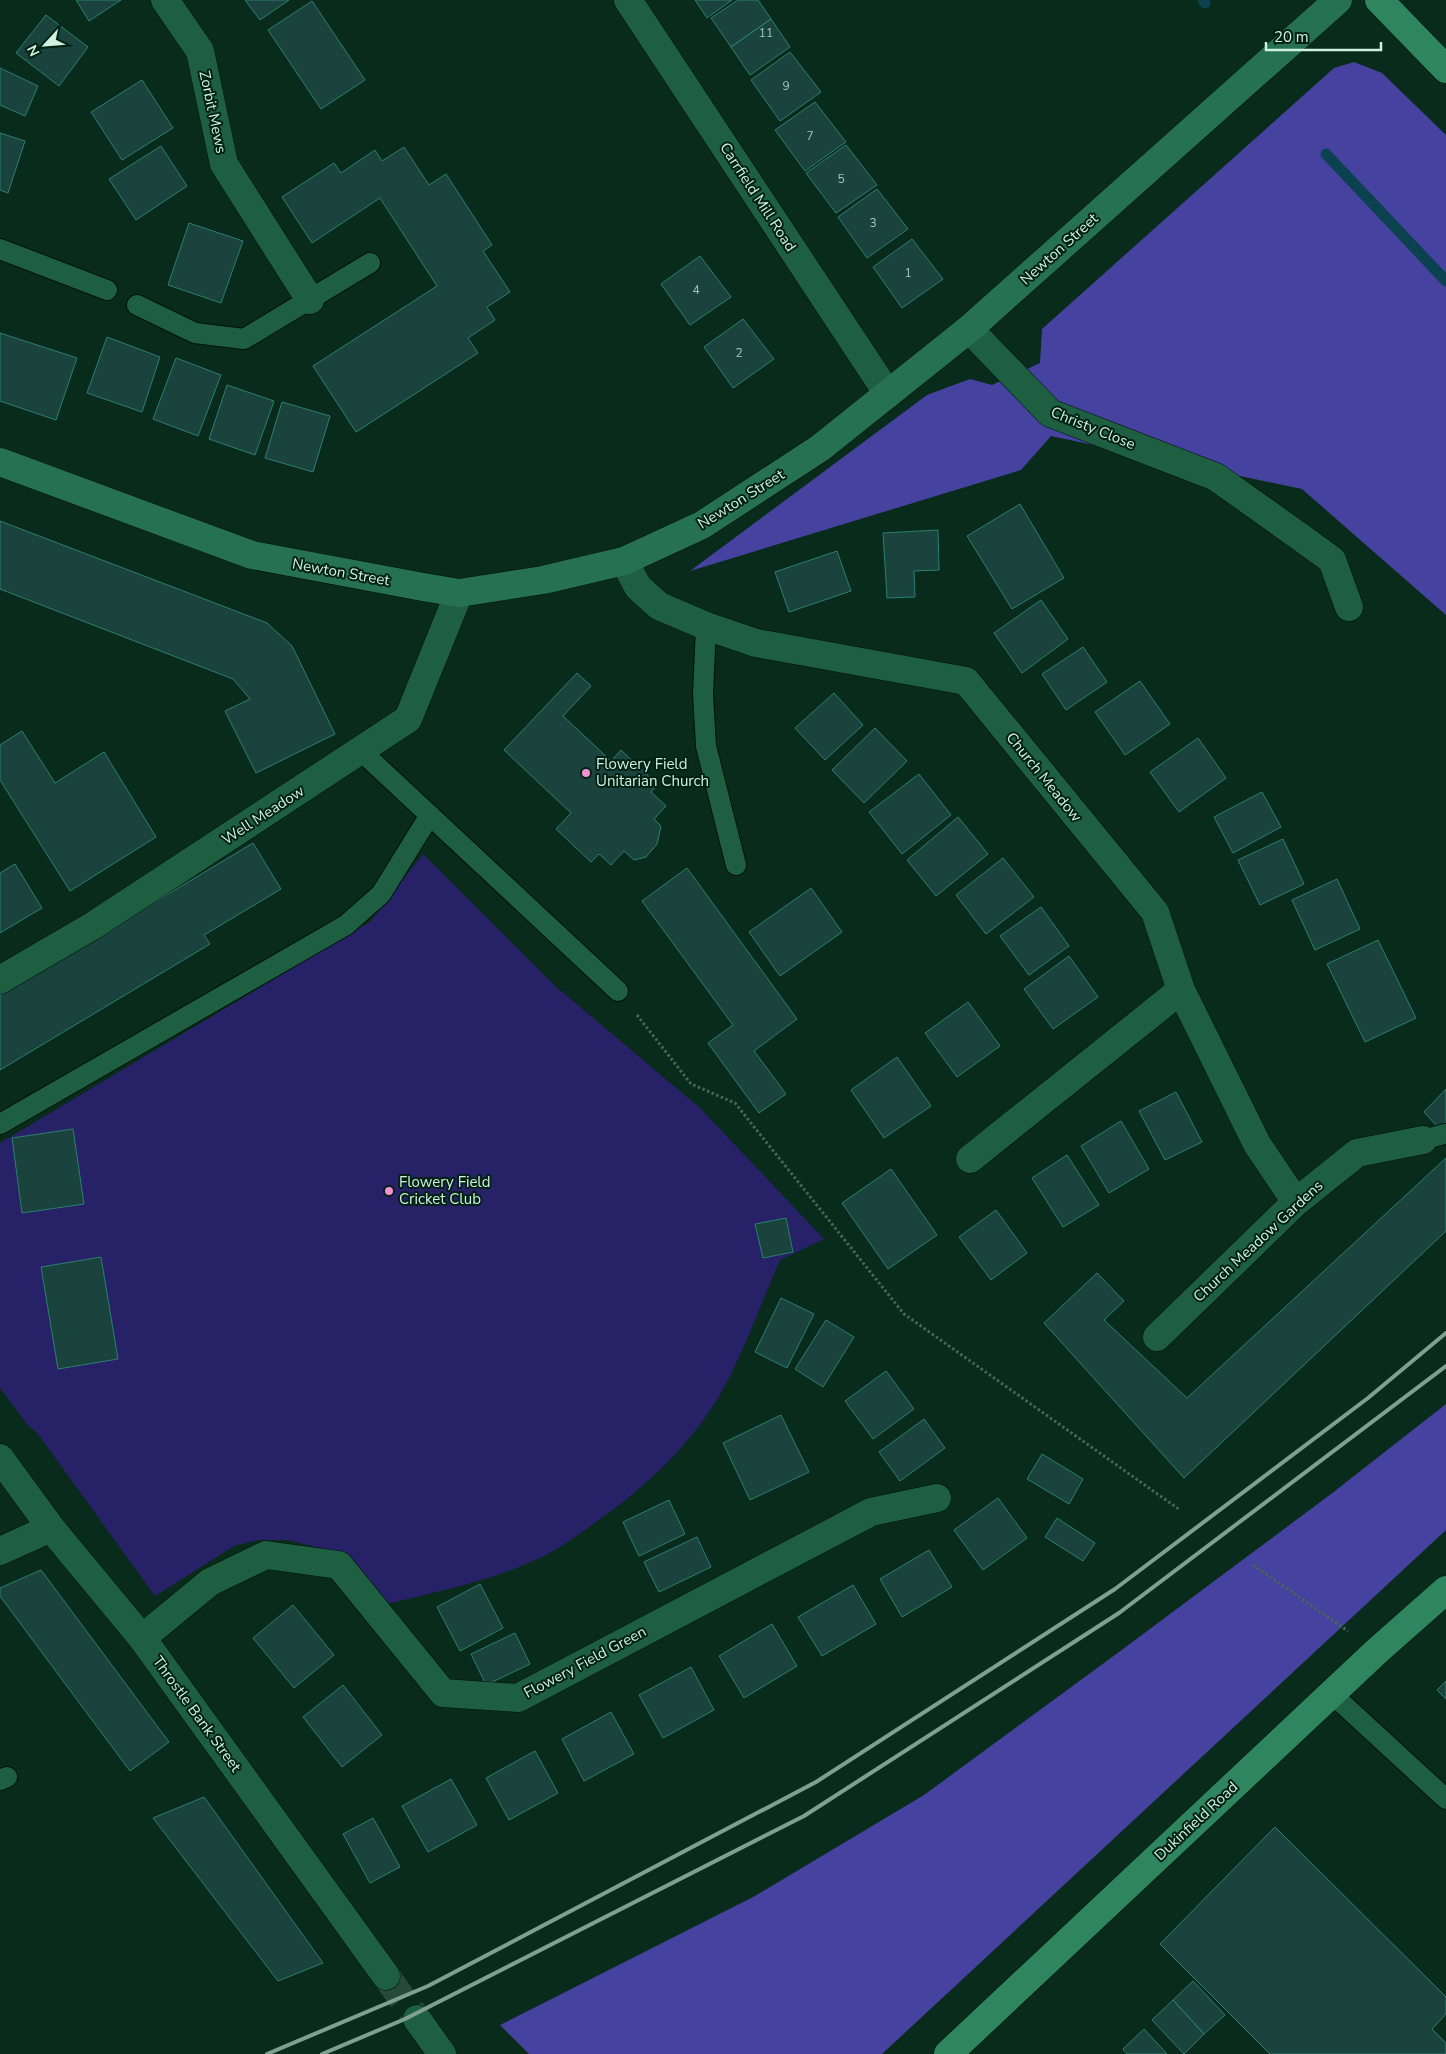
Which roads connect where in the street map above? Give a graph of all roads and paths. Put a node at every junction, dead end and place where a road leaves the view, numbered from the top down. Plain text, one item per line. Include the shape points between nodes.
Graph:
1 (165, 0) edge
2 (628, 0) edge
3 (1338, 0) edge
4 (1379, 0) edge
5 (1446, 69) edge
6 (0, 249) edge
7 (370, 263) dead end
8 (107, 290) dead end
9 (310, 300) junction
10 (136, 305) dead end
11 (969, 329) junction
12 (888, 394) junction
13 (0, 462) edge
14 (624, 561) junction
15 (459, 592) junction
16 (1349, 606) dead end
17 (706, 626) junction
18 (360, 751) junction
19 (430, 815) junction
20 (736, 865) dead end
21 (0, 980) edge
22 (1181, 990) junction
23 (618, 991) joint
24 (0, 1124) edge
25 (1434, 1137) dead end
26 (970, 1159) dead end
27 (1296, 1202) junction
28 (1157, 1337) dead end
29 (0, 1458) edge
30 (937, 1498) dead end
31 (1180, 1510) dead end
32 (51, 1528) junction
33 (0, 1551) edge
34 (1253, 1565) dead end
35 (1446, 1590) edge
36 (142, 1638) junction
37 (1377, 1651) junction
38 (1332, 1694) junction
39 (1446, 1799) edge
40 (386, 1976) tunnel mouth
41 (416, 2019) tunnel mouth
42 (959, 2050) edge
43 (442, 2054) edge

1 - 9 street, Zorbit Mews via 200,51 224,164
2 - 12 street, Carrfield Mill Road
3 - 11 main road, Newton Street
4 - 5 main road
6 - 8 lane
7 - 9 lane
9 - 10 lane via 244,339 195,333
11 - 12 main road, Newton Street
11 - 16 street, Christy Close via 1050,413 1216,477 1332,560
12 - 14 main road, Newton Street via 820,448 702,525
13 - 15 main road, Newton Street via 252,556
14 - 15 main road, Newton Street via 543,580
14 - 17 street, Church Meadow via 638,586 658,606
15 - 18 street, Well Meadow via 408,719
17 - 20 lane via 703,694 706,746
17 - 22 street, Church Meadow via 756,644 966,681 1155,912
18 - 19 lane
18 - 21 street, Well Meadow via 94,925
19 - 23 lane
19 - 24 lane via 381,894 346,925
22 - 26 street
22 - 27 street, Church Meadow via 1256,1144
23 - 31 path via 691,1084 735,1103 904,1314
25 - 27 street, Church Meadow Gardens via 1357,1153
27 - 28 street, Church Meadow Gardens
29 - 32 street, Throstle Bank Street
30 - 36 street, Flowery Field Green via 871,1512 518,1698 442,1693 339,1565 266,1555 210,1582
32 - 33 street
32 - 36 street, Throstle Bank Street
34 - 37 path
35 - 37 main road, Dukinfield Road
36 - 40 street, Throstle Bank Street
37 - 38 main road, Dukinfield Road
38 - 39 lane
38 - 42 main road, Dukinfield Road
41 - 43 street

